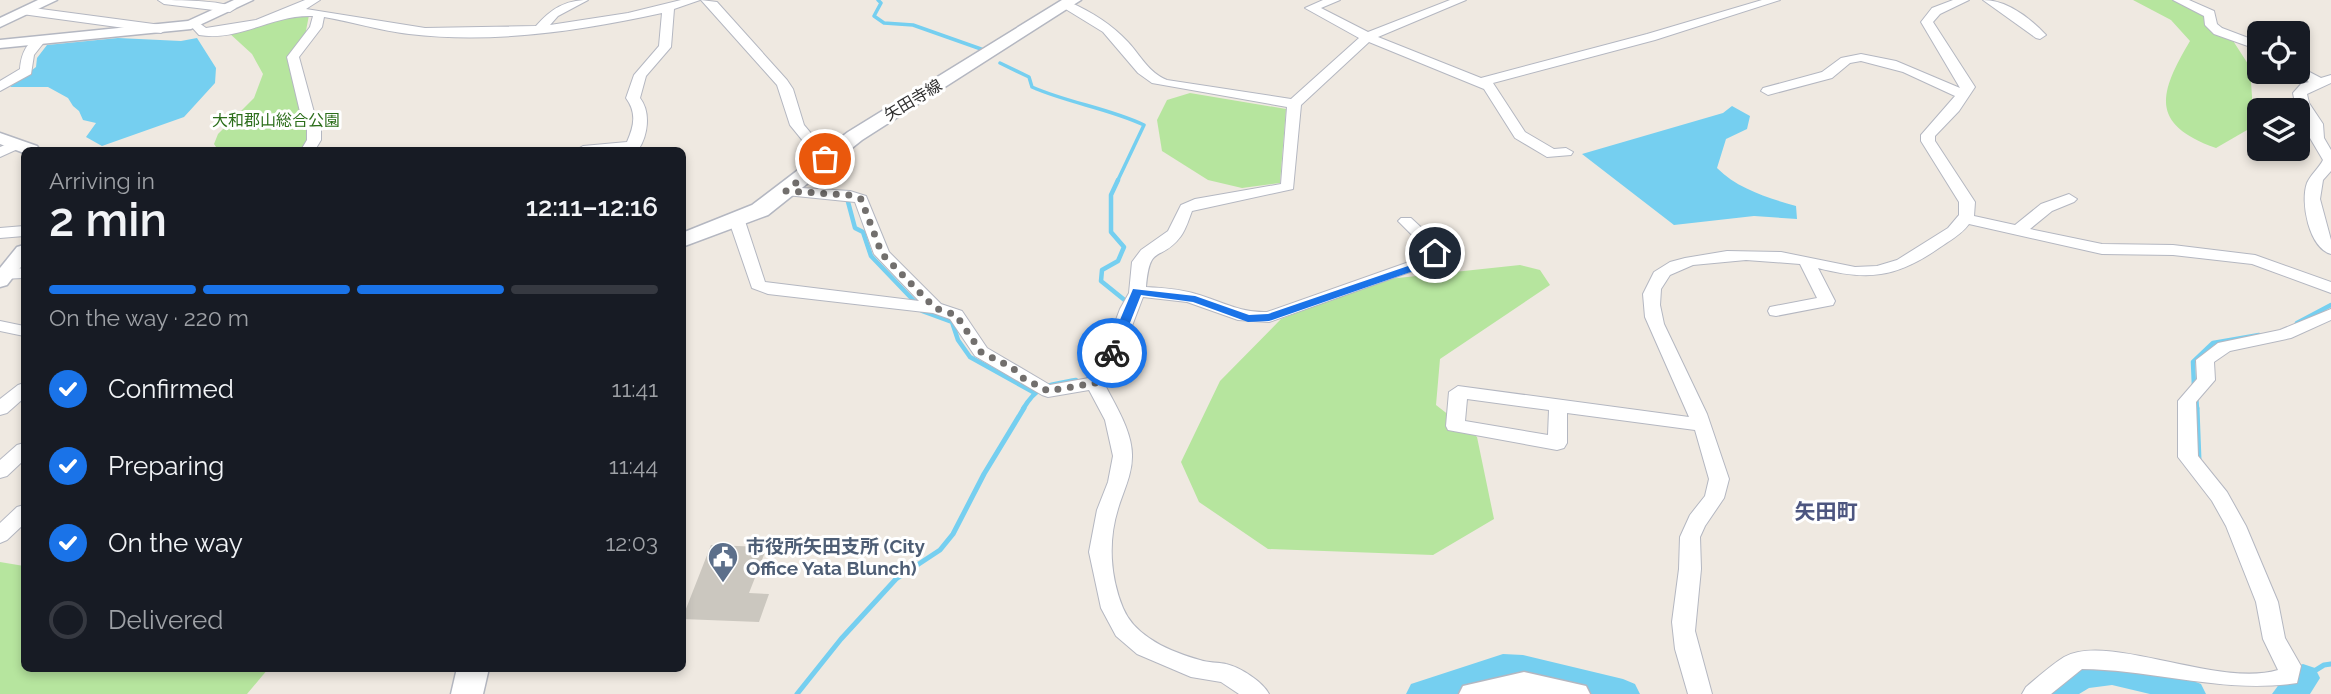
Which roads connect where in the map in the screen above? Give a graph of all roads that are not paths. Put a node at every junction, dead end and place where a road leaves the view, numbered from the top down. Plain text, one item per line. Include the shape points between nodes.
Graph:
1 (50, 0) edge
2 (164, 0) edge
3 (246, 0) edge
4 (314, 0) edge
5 (582, 0) edge
6 (694, 0) edge
7 (707, 0) edge
8 (730, 0) edge
9 (1334, 0) edge
10 (1460, 0) edge
11 (1774, 0) edge
12 (1989, 0) edge
13 (2179, 0) edge
14 (1959, 1) edge
15 (1069, 3) edge
16 (668, 7) junction
17 (230, 8) junction
18 (26, 11) junction
19 (293, 12) junction
20 (722, 12) junction
21 (319, 14) junction
22 (0, 23) edge
23 (195, 24) junction
24 (161, 29) junction
25 (540, 29) junction
26 (2040, 35) dead end
27 (1367, 37) junction
28 (39, 41) junction
29 (2247, 42) edge
30 (0, 44) edge
31 (2325, 80) edge
32 (1481, 82) junction
33 (0, 87) edge
34 (1768, 91) dead end
35 (1964, 95) junction
36 (1294, 104) junction
37 (0, 138) edge
38 (24, 147) edge
39 (310, 147) edge
40 (632, 147) edge
41 (21, 148) edge
42 (1566, 152) dead end
43 (0, 153) edge
44 (825, 159) junction
45 (786, 191) junction
46 (2069, 199) dead end
47 (1966, 219) junction
48 (737, 220) junction
49 (1406, 221) dead end
50 (21, 231) edge
51 (2017, 231) junction
52 (0, 233) edge
53 (686, 239) edge
54 (2331, 249) edge
55 (21, 257) edge
56 (1806, 260) junction
57 (10, 277) edge
58 (2331, 288) edge
59 (1137, 291) junction
60 (924, 307) junction
61 (1776, 311) dead end
62 (2331, 314) edge
63 (0, 326) edge
64 (21, 330) edge
65 (1095, 383) junction
66 (21, 391) edge
67 (1558, 406) junction
68 (1, 408) edge
69 (21, 409) edge
70 (1702, 425) junction
71 (21, 453) edge
72 (0, 471) edge
73 (21, 515) edge
74 (0, 535) edge
75 (472, 672) edge
76 (467, 694) edge
77 (1257, 694) edge
78 (1473, 694) edge
79 (1576, 694) edge
80 (1700, 694) edge
81 (2034, 694) edge

1 - 18 street
2 - 17 street
3 - 17 street
4 - 19 street
5 - 25 street via 554,13
6 - 16 street
7 - 20 street
8 - 20 street
9 - 27 street via 1311,8
10 - 27 street
11 - 32 street
12 - 26 street
13 - 29 street via 2210,14 2211,25 2218,31
14 - 35 street via 1936,11 1927,22 1966,82
15 - 36 street via 1127,48 1146,76 1164,83
15 - 44 main road, 矢田寺線
16 - 25 street
16 - 40 street via 665,47 640,75 635,90 634,102 641,111
17 - 23 street
18 - 22 street
18 - 24 street
19 - 21 street
19 - 23 street via 211,32 199,31
20 - 44 street via 786,88 800,130
21 - 25 street via 425,32
21 - 39 street via 316,26 293,57 314,126
23 - 24 street
24 - 28 street
27 - 32 street
27 - 36 street
28 - 30 street
28 - 33 street via 28,54 26,71
31 - 54 street via 2302,90 2301,98 2330,160 2317,175 2311,197 2318,235
32 - 42 street via 1489,86 1520,135 1552,154
34 - 35 street via 1827,75 1842,62 1861,58 1889,64
35 - 47 street via 1928,141 1967,202
36 - 59 street via 1288,186 1186,208 1175,233 1140,262
37 - 38 street
41 - 43 street
44 - 45 main road, 矢田寺線
45 - 48 main road, 矢田寺線
45 - 60 street via 861,199 882,254
46 - 51 street via 2040,209
47 - 51 street
47 - 56 street via 1956,230 1892,268 1859,272
48 - 53 main road, 矢田寺線
48 - 60 street via 758,285
49 - 59 street via 1433,247 1432,259 1269,317 1248,319 1195,299
50 - 52 street
51 - 58 street via 2102,249 2173,250 2255,260
55 - 57 street
56 - 61 street via 1827,300
56 - 70 street via 1776,256 1695,260 1663,272 1654,283 1655,322
59 - 65 street via 1110,360
60 - 65 street via 956,315 981,352 1039,388 1048,391
62 - 81 street via 2286,334 2224,347 2205,360 2207,375 2187,401 2188,457 2220,497 2235,526 2267,602 2274,639 2290,666 2289,676 2274,689 2234,693 2138,666 2082,660
63 - 64 street
65 - 77 street via 1114,420 1124,456 1099,552 1112,608 1124,630 1145,648 1199,670 1226,673
66 - 68 street
67 - 67 street via 1458,392 1455,426 1557,443
67 - 70 street
68 - 69 street
70 - 80 street via 1719,477 1709,508 1690,537 1683,621
71 - 72 street
73 - 74 street
75 - 76 main road
78 - 79 street via 1524,684

